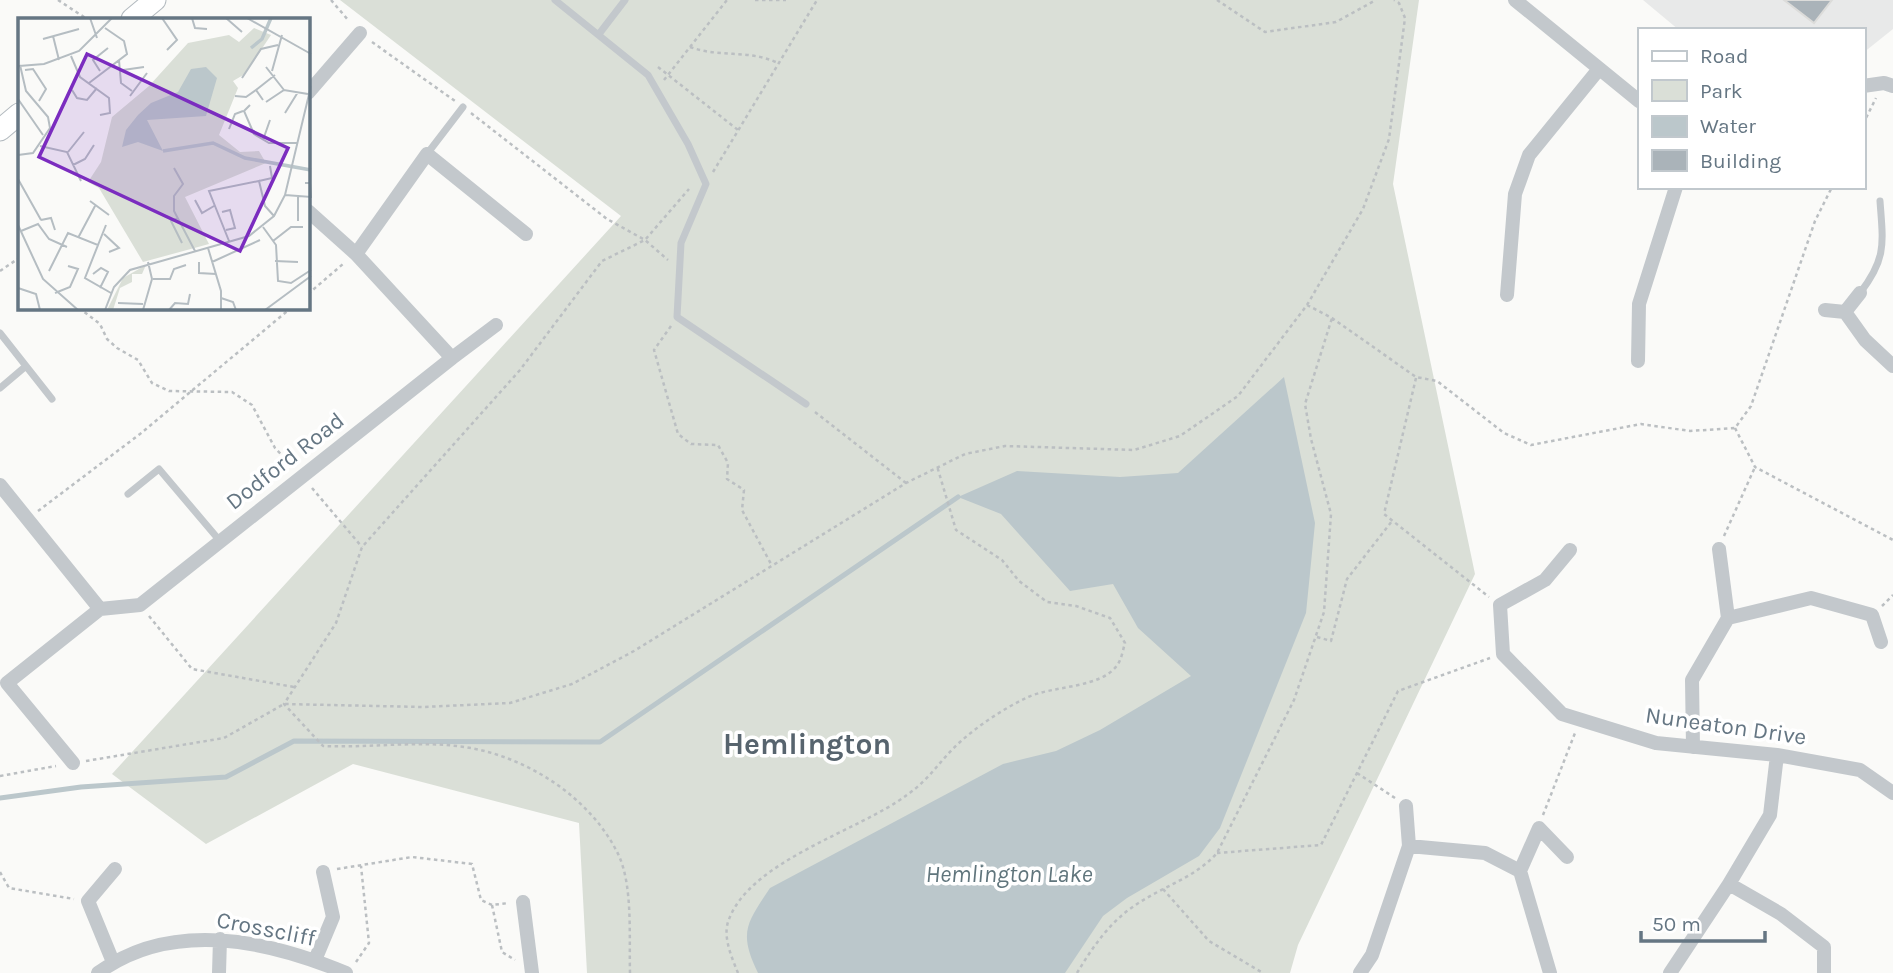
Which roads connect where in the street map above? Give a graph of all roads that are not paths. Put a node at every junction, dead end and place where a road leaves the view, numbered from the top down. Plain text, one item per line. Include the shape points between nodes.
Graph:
1 (155, 0) edge
2 (555, 0) edge
3 (625, 0) edge
4 (1515, 0) edge
5 (133, 18) edge
6 (359, 33) road end
7 (599, 34) junction
8 (1599, 69) junction
9 (1865, 86) edge
10 (1893, 86) edge
11 (310, 91) edge
12 (1638, 100) edge
13 (463, 107) road end
14 (18, 115) edge
15 (0, 130) edge
16 (428, 154) junction
17 (1675, 189) edge
18 (1880, 201) dead end
19 (310, 213) edge
20 (526, 234) dead end
21 (356, 254) junction
22 (1860, 293) joint
23 (1507, 295) dead end
24 (1825, 310) dead end
25 (1845, 312) junction
26 (496, 325) dead end
27 (0, 333) edge
28 (452, 358) junction
29 (1639, 361) dead end
30 (26, 366) junction
31 (1893, 366) edge
32 (0, 388) edge
33 (52, 399) dead end
34 (806, 404) road end
35 (1, 489) edge
36 (128, 494) dead end
37 (220, 541) junction
38 (1719, 549) road end
39 (1570, 550) dead end
40 (100, 609) junction
41 (1728, 618) junction
42 (1881, 642) dead end
43 (1693, 747) junction
44 (1777, 755) junction
45 (73, 763) road end
46 (1893, 793) edge
47 (1406, 806) road end
48 (1409, 846) junction
49 (1567, 857) dead end
50 (115, 869) dead end
51 (1520, 871) junction
52 (323, 872) road end
53 (1729, 884) junction
54 (523, 902) road end
55 (220, 939) junction
56 (315, 960) junction
57 (113, 962) junction
58 (351, 968) edge
59 (532, 972) edge
60 (98, 973) edge
61 (219, 973) edge
62 (1360, 973) edge
63 (1550, 973) edge
64 (1670, 973) edge
65 (1824, 973) edge

1 - 5 street
2 - 7 lane
3 - 7 lane
4 - 8 street
6 - 11 street
7 - 34 lane via 648,75 706,184 681,243 677,317
8 - 12 street
8 - 23 street via 1529,155 1515,194
9 - 10 street
13 - 16 lane
14 - 15 street
16 - 20 street
16 - 21 street
17 - 29 street via 1639,304
18 - 22 lane via 1883,254
19 - 21 street
21 - 28 street
22 - 25 street
24 - 25 street
25 - 31 street via 1865,340
26 - 28 street, Dodford Road
27 - 30 lane
28 - 37 street, Dodford Road
30 - 32 lane
30 - 33 lane
35 - 40 street
36 - 37 lane via 159,469
37 - 40 street, Dodford Road via 140,605
38 - 41 street
39 - 43 street, Nuneaton Drive via 1545,580 1500,605 1503,654 1562,714 1656,743
40 - 45 street via 7,682
41 - 42 street via 1811,598 1872,615
41 - 43 street via 1692,680
43 - 44 street, Nuneaton Drive
44 - 46 street, Nuneaton Drive via 1860,770
44 - 53 street via 1770,816
47 - 48 street
48 - 51 street via 1485,853
48 - 62 street via 1372,955
49 - 51 street via 1539,828
50 - 57 street via 88,901
51 - 63 street
52 - 56 street via 333,917
53 - 64 street
53 - 65 street via 1782,914 1824,947
54 - 59 street
55 - 56 street, Crosscliff
55 - 57 street, Crosscliff via 164,942
55 - 61 street
56 - 58 street, Crosscliff
57 - 60 street, Crosscliff

